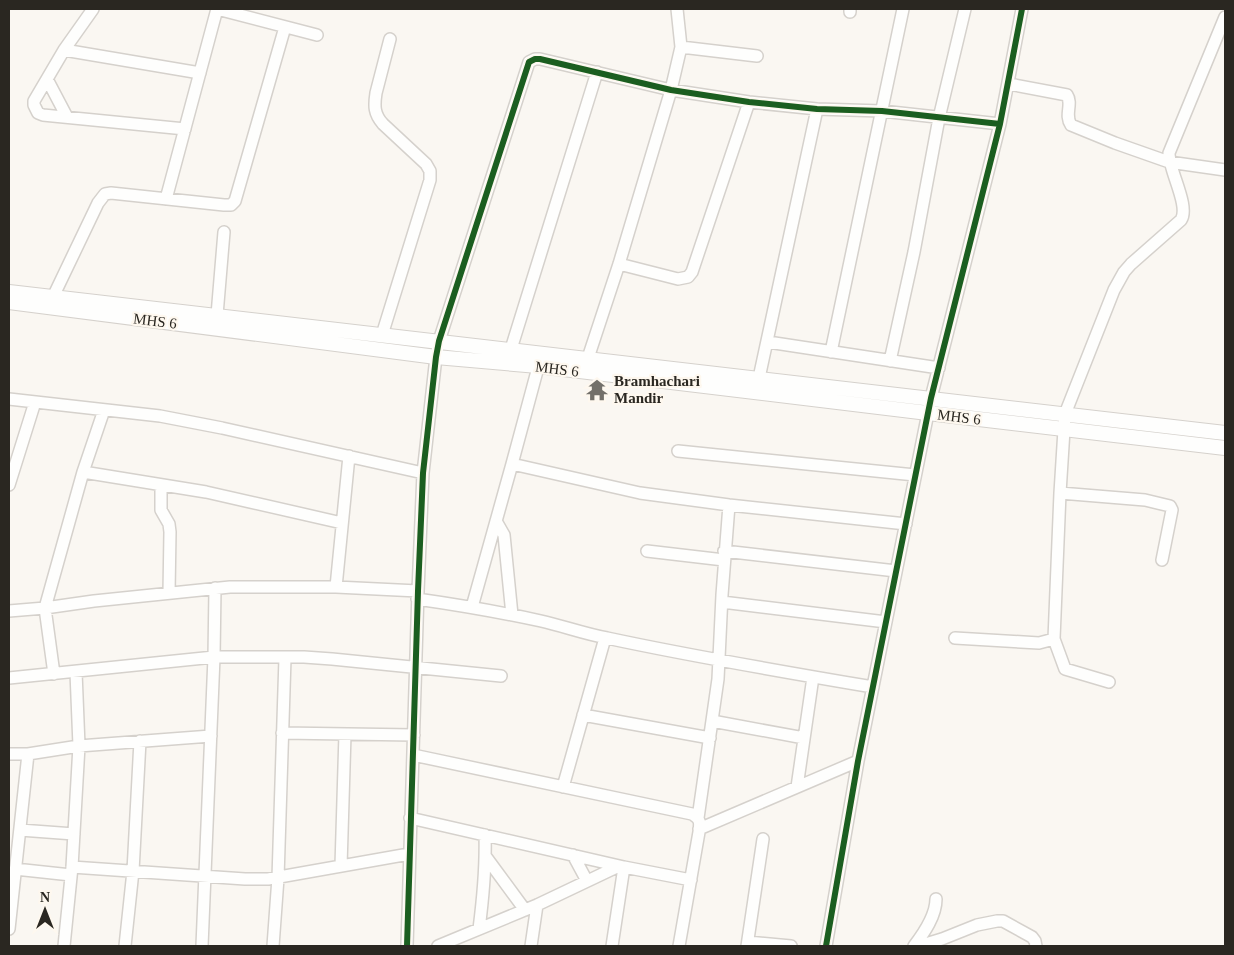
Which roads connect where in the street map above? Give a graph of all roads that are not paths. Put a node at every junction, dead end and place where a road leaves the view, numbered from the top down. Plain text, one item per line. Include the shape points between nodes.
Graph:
1 (93, 9) edge
2 (217, 9) edge
3 (677, 9) edge
4 (902, 9) edge
5 (1022, 9) edge
6 (965, 12) edge
7 (1225, 17) edge
8 (285, 27) junction
9 (317, 35) dead end
10 (390, 39) dead end
11 (680, 47) junction
12 (64, 50) junction
13 (757, 56) dead end
14 (597, 72) junction
15 (200, 73) junction
16 (47, 79) junction
17 (1009, 84) junction
18 (671, 90) junction
19 (749, 102) junction
20 (818, 109) junction
21 (882, 111) junction
22 (67, 117) junction
23 (940, 118) junction
24 (1000, 124) junction
25 (185, 129) junction
26 (1169, 162) junction
27 (1225, 170) edge
28 (166, 199) junction
29 (224, 232) dead end
30 (619, 264) junction
31 (9, 292) edge
32 (53, 297) junction
33 (9, 302) edge
34 (217, 316) junction
35 (382, 334) junction
36 (439, 341) junction
37 (768, 342) junction
38 (511, 349) junction
39 (831, 352) junction
40 (436, 357) junction
41 (588, 358) junction
42 (540, 360) junction
43 (890, 361) junction
44 (939, 368) junction
45 (759, 378) junction
46 (931, 398) junction
47 (9, 399) edge
48 (35, 402) junction
49 (104, 410) junction
50 (928, 413) junction
51 (1066, 414) junction
52 (1065, 429) junction
53 (1225, 433) edge
54 (1225, 448) edge
55 (678, 451) dead end
56 (349, 456) junction
57 (512, 464) junction
58 (83, 472) junction
59 (423, 473) junction
60 (915, 475) junction
61 (161, 484) junction
62 (9, 485) edge
63 (1060, 493) junction
64 (729, 505) junction
65 (496, 521) junction
66 (342, 523) junction
67 (906, 524) junction
68 (647, 551) dead end
69 (724, 556) junction
70 (1162, 560) dead end
71 (896, 571) junction
72 (336, 587) junction
73 (215, 588) junction
74 (169, 592) junction
75 (418, 595) junction
76 (722, 602) junction
77 (472, 607) junction
78 (45, 608) junction
79 (9, 611) edge
80 (512, 615) junction
81 (886, 622) junction
82 (605, 638) junction
83 (955, 638) dead end
84 (1054, 639) junction
85 (214, 657) junction
86 (284, 658) junction
87 (718, 660) junction
88 (416, 667) junction
89 (76, 672) junction
90 (54, 674) junction
91 (501, 676) dead end
92 (813, 677) junction
93 (9, 678) edge
94 (1109, 682) dead end
95 (873, 687) junction
96 (583, 715) junction
97 (712, 721) junction
98 (282, 733) junction
99 (344, 734) junction
100 (414, 735) junction
101 (211, 736) junction
102 (710, 738) junction
103 (804, 738) junction
104 (140, 742) junction
105 (79, 746) junction
106 (9, 754) edge
107 (28, 754) junction
108 (413, 755) junction
109 (858, 761) junction
110 (562, 787) junction
111 (797, 787) junction
112 (410, 818) junction
113 (699, 823) junction
114 (20, 830) junction
115 (74, 834) junction
116 (485, 835) junction
117 (763, 839) dead end
118 (409, 854) junction
119 (573, 855) junction
120 (486, 857) junction
121 (341, 866) junction
122 (621, 866) junction
123 (15, 870) junction
124 (71, 871) junction
125 (132, 871) junction
126 (205, 877) junction
127 (278, 878) junction
128 (691, 880) junction
129 (587, 881) junction
130 (936, 899) dead end
131 (537, 905) junction
132 (525, 910) junction
133 (479, 929) junction
134 (9, 930) edge
135 (748, 944) edge
136 (64, 946) edge
137 (125, 946) edge
138 (202, 946) edge
139 (273, 946) edge
140 (407, 946) edge
141 (438, 946) edge
142 (531, 946) edge
143 (612, 946) edge
144 (679, 946) edge
145 (791, 946) edge
146 (826, 946) edge
147 (914, 946) edge
148 (919, 946) edge
149 (1036, 946) edge

1 - 12 street
2 - 8 street
2 - 15 street
3 - 11 street
4 - 21 street
5 - 17 street
6 - 23 street
7 - 26 street via 1170,149
8 - 9 street
8 - 28 street via 235,201 224,206
10 - 35 street via 374,102 375,111 383,124 426,164 430,180
11 - 13 street
11 - 18 street
12 - 15 street
12 - 16 street
14 - 18 street
14 - 36 street via 540,59 528,62
14 - 38 street
15 - 25 street
16 - 22 street
16 - 22 street via 34,101 35,109 43,115
17 - 24 street
17 - 26 street via 1067,95 1071,125
18 - 19 street
18 - 30 street
19 - 20 street
19 - 30 street via 688,277 678,279
20 - 21 street
20 - 37 street
21 - 23 street
21 - 39 street
22 - 25 street
23 - 24 street
23 - 43 street
24 - 44 street
25 - 28 street
26 - 27 street
26 - 51 street via 1184,216 1124,272
28 - 32 street via 105,194
29 - 34 street
30 - 41 street
31 - 32 main road
32 - 34 main road
33 - 40 main road, MHS 6
34 - 35 main road
35 - 36 main road
36 - 38 main road
36 - 40 street
37 - 39 street
37 - 45 street
38 - 42 main road
39 - 43 street
40 - 42 main road, MHS 6
40 - 59 street
41 - 42 main road
41 - 45 main road
42 - 50 main road, MHS 6
42 - 57 street
43 - 44 street
44 - 46 street
45 - 46 main road
46 - 50 street
46 - 51 main road
47 - 48 street
48 - 49 street
48 - 62 street
49 - 56 street via 160,416
49 - 58 street
50 - 52 main road, MHS 6
50 - 60 street
51 - 52 street
51 - 53 main road
52 - 54 main road, MHS 6
52 - 63 street
55 - 60 street
56 - 59 street
56 - 66 street
57 - 64 street via 635,492
57 - 65 street
58 - 61 street
58 - 78 street
59 - 75 street
60 - 67 street
61 - 66 street
61 - 74 street via 161,510 170,532
63 - 70 street via 1145,500 1170,506 1172,510
63 - 84 street
64 - 67 street
64 - 69 street
65 - 77 street
65 - 80 street via 505,539
66 - 72 street
67 - 71 street
68 - 69 street
69 - 71 street
69 - 76 street
71 - 81 street
72 - 73 street
72 - 75 street
73 - 74 street
73 - 85 street
74 - 78 street
75 - 77 street
75 - 88 street
76 - 81 street
76 - 87 street
77 - 80 street
78 - 79 street
78 - 90 street
80 - 82 street
81 - 95 street
82 - 87 street
82 - 96 street
83 - 84 street via 1039,643
84 - 94 street via 1065,669
85 - 86 street
85 - 89 street
85 - 101 street
86 - 88 street
86 - 98 street
87 - 92 street
87 - 97 street
88 - 91 street
88 - 100 street
89 - 90 street
89 - 105 street
90 - 93 street
92 - 95 street
92 - 103 street
95 - 109 street
96 - 102 street
96 - 110 street
97 - 102 street
97 - 103 street
98 - 99 street
98 - 127 street
99 - 100 street
99 - 121 street
100 - 108 street
101 - 104 street
101 - 126 street
102 - 113 street
103 - 111 street
104 - 105 street
104 - 125 street
105 - 107 street
105 - 115 street
106 - 107 street
107 - 114 street
108 - 110 street
108 - 112 street
109 - 111 street
109 - 146 street
110 - 113 street via 692,814
111 - 113 street
112 - 116 street
112 - 118 street
113 - 128 street
114 - 115 street
114 - 123 street
115 - 124 street
116 - 119 street
116 - 120 street
117 - 135 street
118 - 121 street
118 - 140 street
119 - 122 street
119 - 129 street
120 - 132 street
120 - 133 street
121 - 127 street
122 - 128 street
122 - 129 street
122 - 143 street
123 - 124 street
123 - 134 street
124 - 125 street
124 - 136 street
125 - 126 street
125 - 137 street
126 - 127 street
126 - 138 street
127 - 139 street
128 - 144 street
129 - 131 street
130 - 147 street via 928,924
131 - 132 street
131 - 142 street
132 - 133 street
133 - 141 street
135 - 145 street
148 - 149 street via 977,925 1003,921 1032,937

